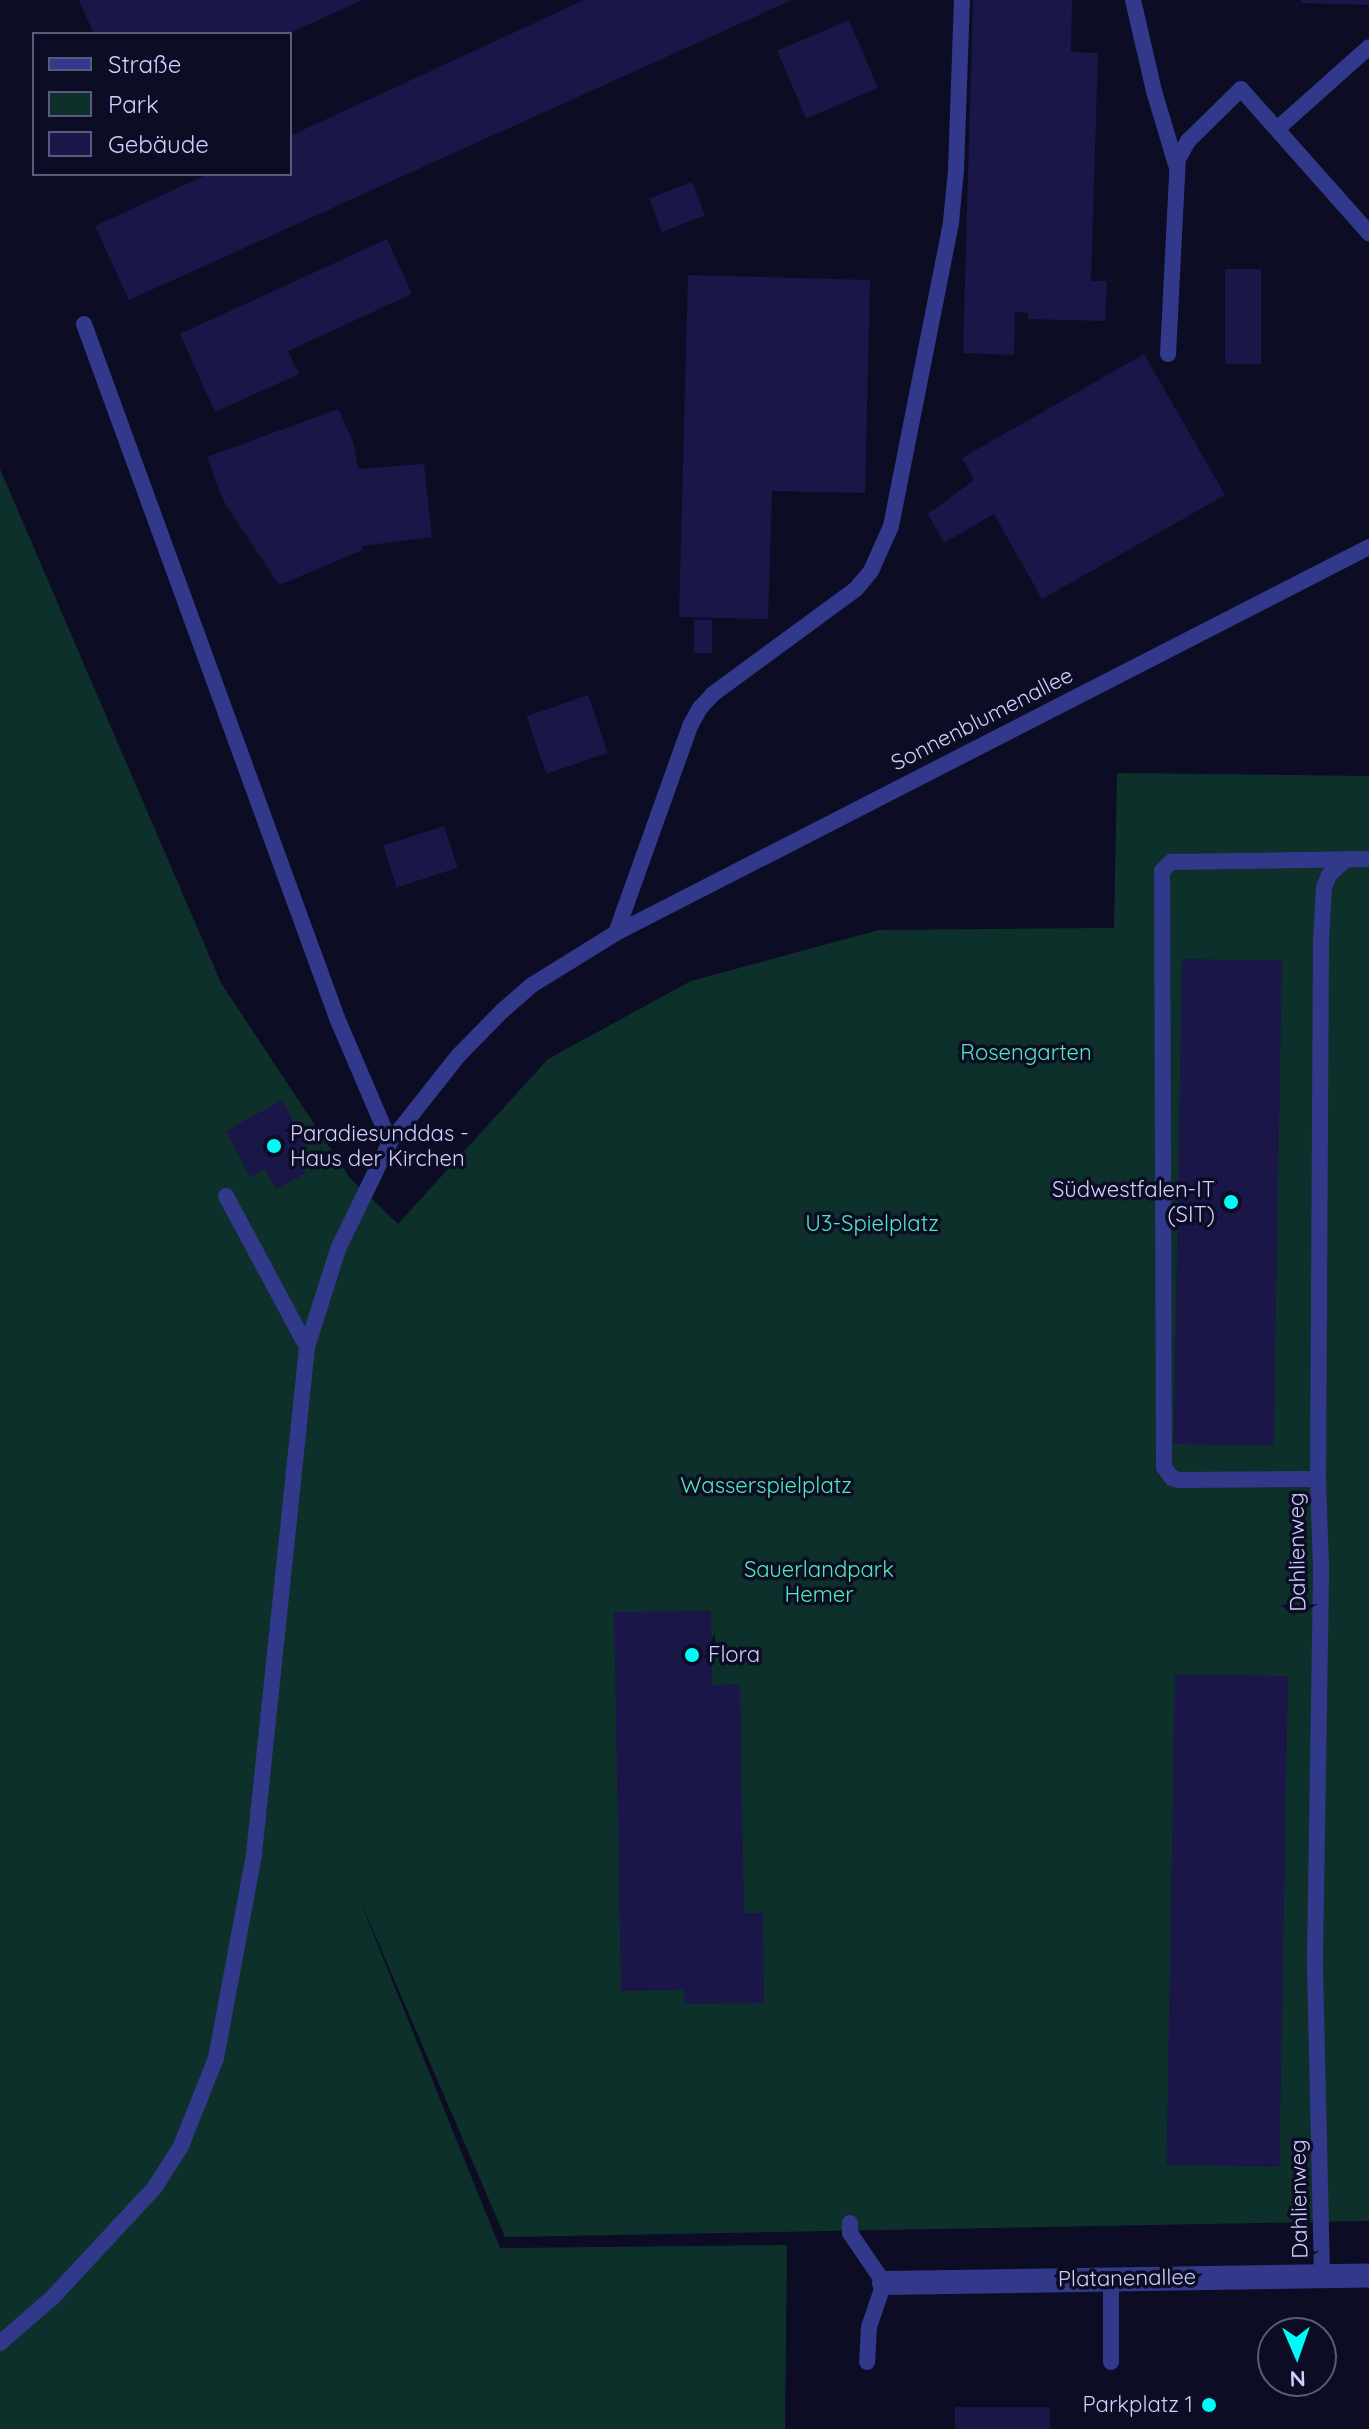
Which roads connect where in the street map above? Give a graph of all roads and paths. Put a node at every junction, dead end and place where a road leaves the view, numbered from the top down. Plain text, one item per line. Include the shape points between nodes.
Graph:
1 (962, 0) edge
2 (1133, 0) edge
3 (1369, 47) edge
4 (1277, 129) junction
5 (1176, 166) junction
6 (1369, 233) edge
7 (84, 324) dead end
8 (1168, 354) dead end
9 (1369, 547) edge
10 (1346, 859) junction
11 (1369, 859) edge
12 (616, 933) junction
13 (390, 1142) junction
14 (226, 1196) dead end
15 (307, 1347) junction
16 (1318, 1479) junction
17 (850, 2223) dead end
18 (1322, 2275) junction
19 (1369, 2275) edge
20 (1111, 2279) junction
21 (884, 2283) junction
22 (0, 2343) edge
23 (867, 2362) dead end
24 (1111, 2362) dead end

1 - 12 lane via 956,170 891,526 878,559 856,589 700,708
2 - 5 lane
3 - 4 lane
4 - 5 lane via 1241,89 1188,141
4 - 6 lane
5 - 8 lane
7 - 13 lane via 337,1018
9 - 12 lane, Sonnenblumenallee
10 - 11 lane
10 - 16 lane, Dahlienweg via 1329,875 1322,895
10 - 16 lane via 1171,862 1162,871 1164,1467 1179,1480
12 - 13 lane, Sonnenblumenallee via 532,985 502,1011 458,1056
13 - 15 lane, Sonnenblumenallee via 332,1263
14 - 15 lane
15 - 22 lane, Sonnenblumenallee via 254,1854 216,2058 181,2146 155,2187 52,2298
16 - 18 lane, Dahlienweg via 1315,1958
17 - 21 lane via 850,2233
18 - 19 street, Platanenallee
18 - 20 street, Platanenallee
20 - 21 street, Platanenallee
20 - 24 lane
21 - 23 lane via 869,2327

